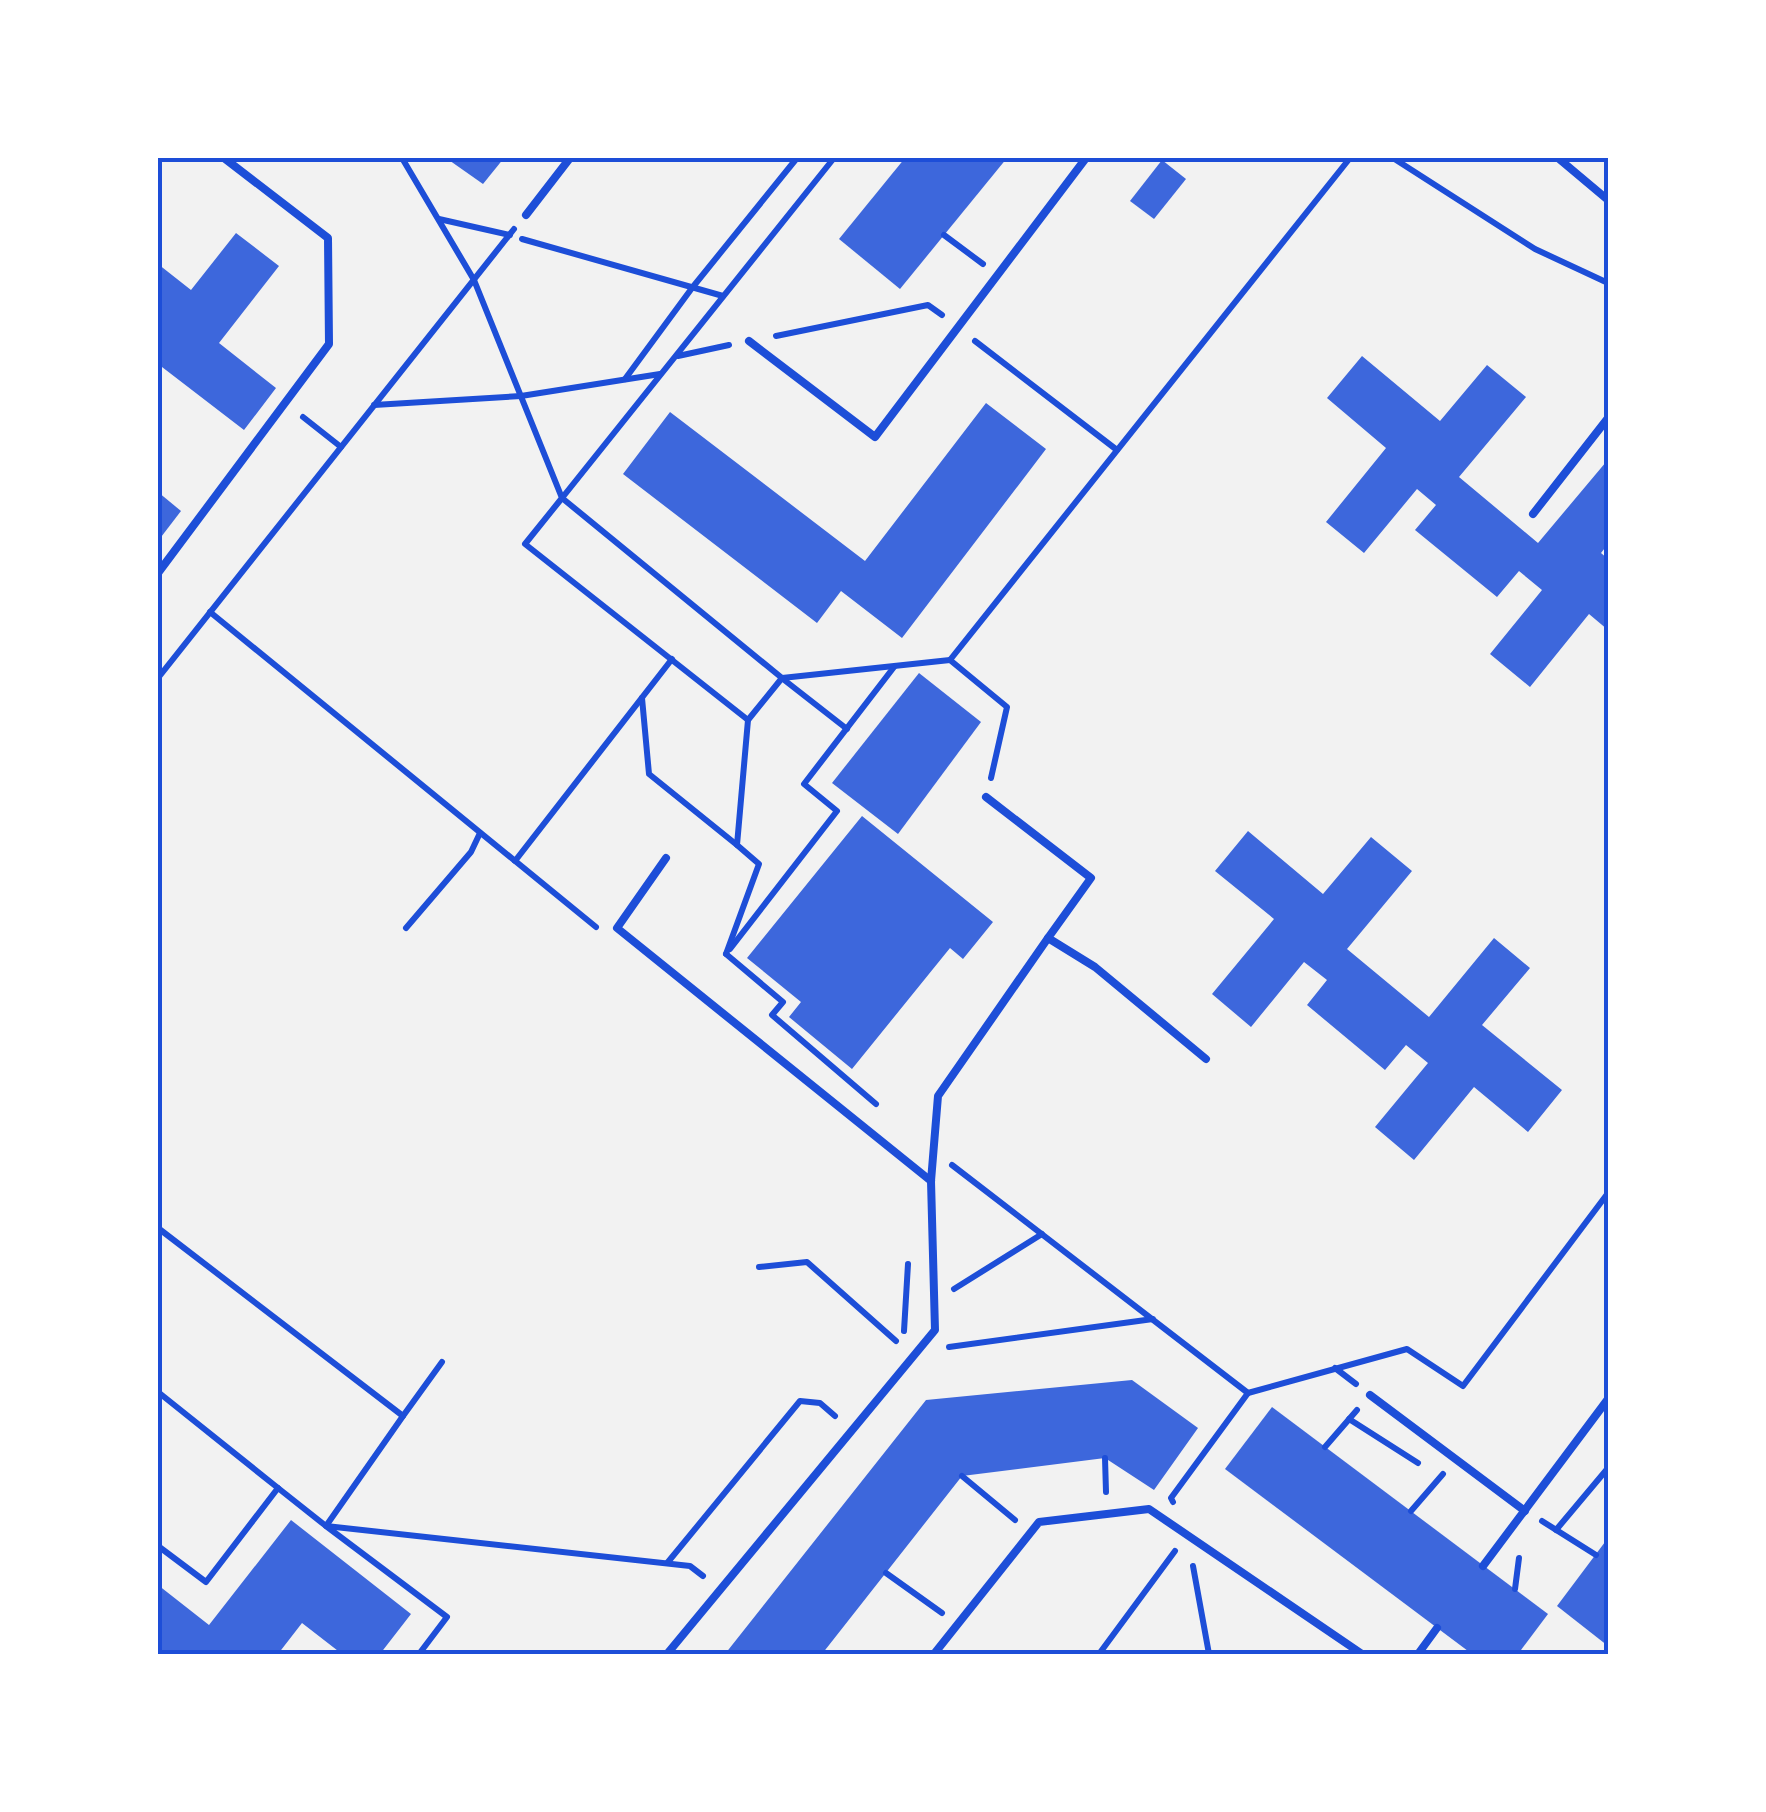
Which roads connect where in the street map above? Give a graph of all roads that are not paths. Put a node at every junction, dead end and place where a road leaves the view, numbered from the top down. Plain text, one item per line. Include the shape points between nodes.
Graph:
1 (224, 158) edge
2 (570, 158) edge
3 (1086, 158) edge
4 (1558, 158) edge
5 (1608, 200) edge
6 (526, 214) road end
7 (748, 341) dead end
8 (1608, 418) edge
9 (1533, 514) dead end
10 (158, 573) edge
11 (986, 798) road end
12 (666, 858) dead end
13 (1048, 938) junction
14 (1206, 1059) dead end
15 (931, 1182) junction
16 (1370, 1395) road end
17 (1608, 1399) edge
18 (1524, 1510) junction
19 (1483, 1566) dead end
20 (1436, 1628) dead end
21 (667, 1654) edge
22 (934, 1654) edge
23 (1362, 1654) edge
24 (1418, 1654) edge

1 - 10 lane via 328,238 329,344
2 - 6 lane
3 - 7 lane via 875,437
4 - 5 lane
8 - 9 lane
11 - 13 lane via 1091,878
12 - 15 lane via 617,928
13 - 14 lane via 1095,967
13 - 15 lane via 938,1096
15 - 21 lane via 935,1330
16 - 18 lane
17 - 18 lane
18 - 19 lane
20 - 24 lane
22 - 23 lane via 1038,1522 1150,1508

